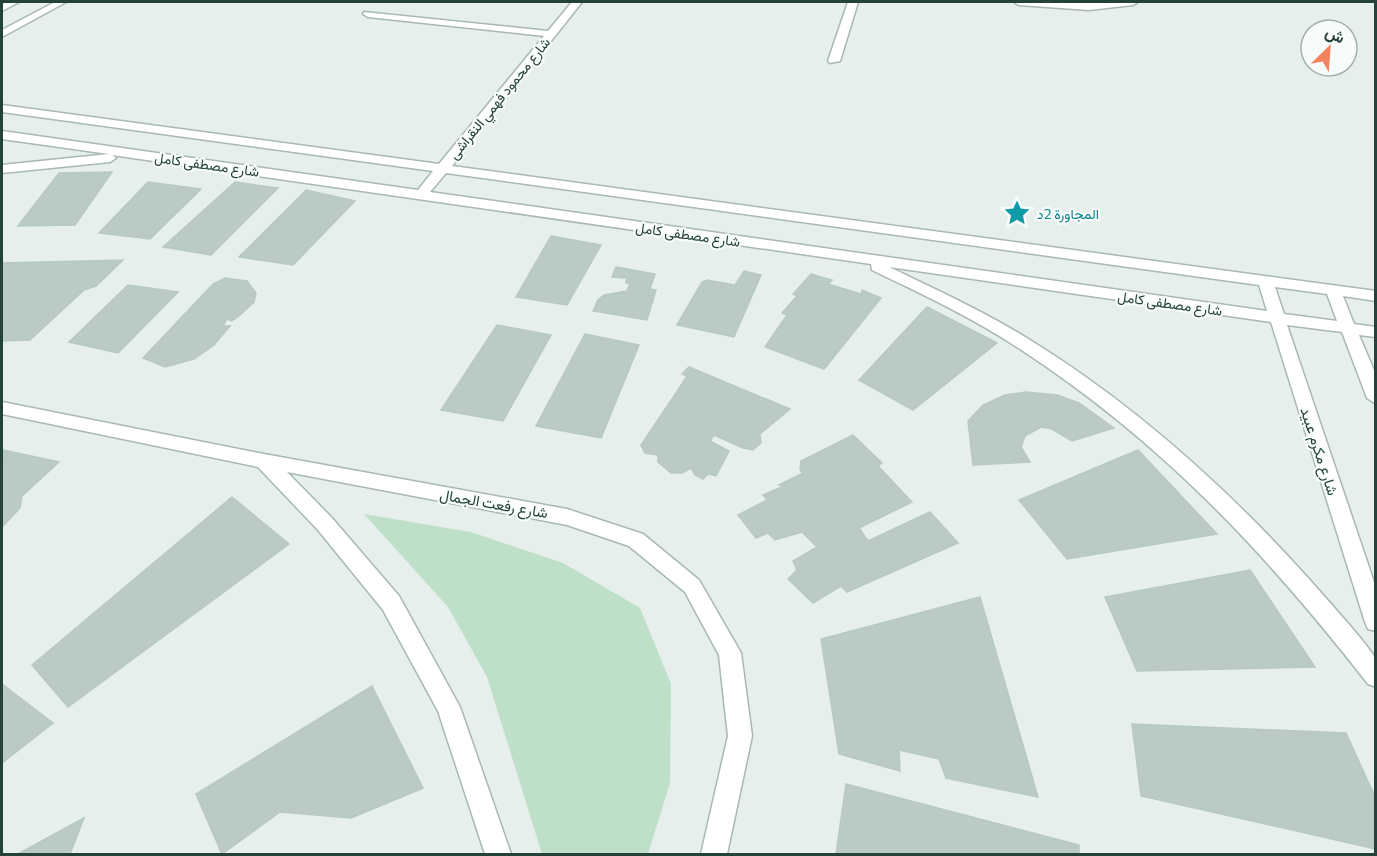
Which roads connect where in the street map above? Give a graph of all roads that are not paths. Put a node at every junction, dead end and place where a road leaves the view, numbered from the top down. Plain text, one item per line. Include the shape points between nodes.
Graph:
1 (14, 2) edge
2 (61, 2) edge
3 (577, 2) edge
4 (853, 2) edge
5 (1019, 2) edge
6 (1133, 2) edge
7 (2, 8) edge
8 (368, 14) dead end
9 (2, 34) edge
10 (551, 34) junction
11 (834, 61) dead end
12 (2, 108) edge
13 (2, 135) edge
14 (141, 155) junction
15 (442, 168) junction
16 (2, 169) edge
17 (421, 195) junction
18 (856, 258) junction
19 (1265, 280) junction
20 (1333, 290) junction
21 (1376, 296) edge
22 (1277, 318) junction
23 (1348, 328) junction
24 (1376, 332) edge
25 (1376, 398) edge
26 (2, 408) edge
27 (264, 461) junction
28 (1376, 622) edge
29 (1376, 677) edge
30 (498, 855) edge
31 (714, 855) edge

1 - 7 street
2 - 9 street
3 - 10 street, شارع محمود فهمي النقراشى
4 - 11 street
5 - 6 street via 1089,7
8 - 10 street
10 - 15 street, شارع محمود فهمي النقراشى
12 - 15 street, شارع مصطفى كامل
13 - 14 street, شارع مصطفى كامل
14 - 16 street
14 - 17 street, شارع مصطفى كامل
15 - 17 street, شارع محمود فهمي النقراشى
15 - 19 street, شارع مصطفى كامل
17 - 18 street, شارع مصطفى كامل
18 - 22 street, شارع مصطفى كامل
18 - 29 street via 986,320 1052,360 1120,409 1189,467 1259,536 1331,618
19 - 20 street, شارع مصطفى كامل
19 - 22 street, شارع مكرم عبيد
20 - 21 street, شارع مصطفى كامل
20 - 23 street
22 - 23 street, شارع مصطفى كامل
22 - 28 street, شارع مكرم عبيد
23 - 24 street, شارع مصطفى كامل
23 - 25 street
26 - 27 street, شارع رفعت الجمال
27 - 30 street via 325,524 391,603 448,707
27 - 31 street, شارع رفعت الجمال via 567,517 636,540 693,586 730,652 740,736

